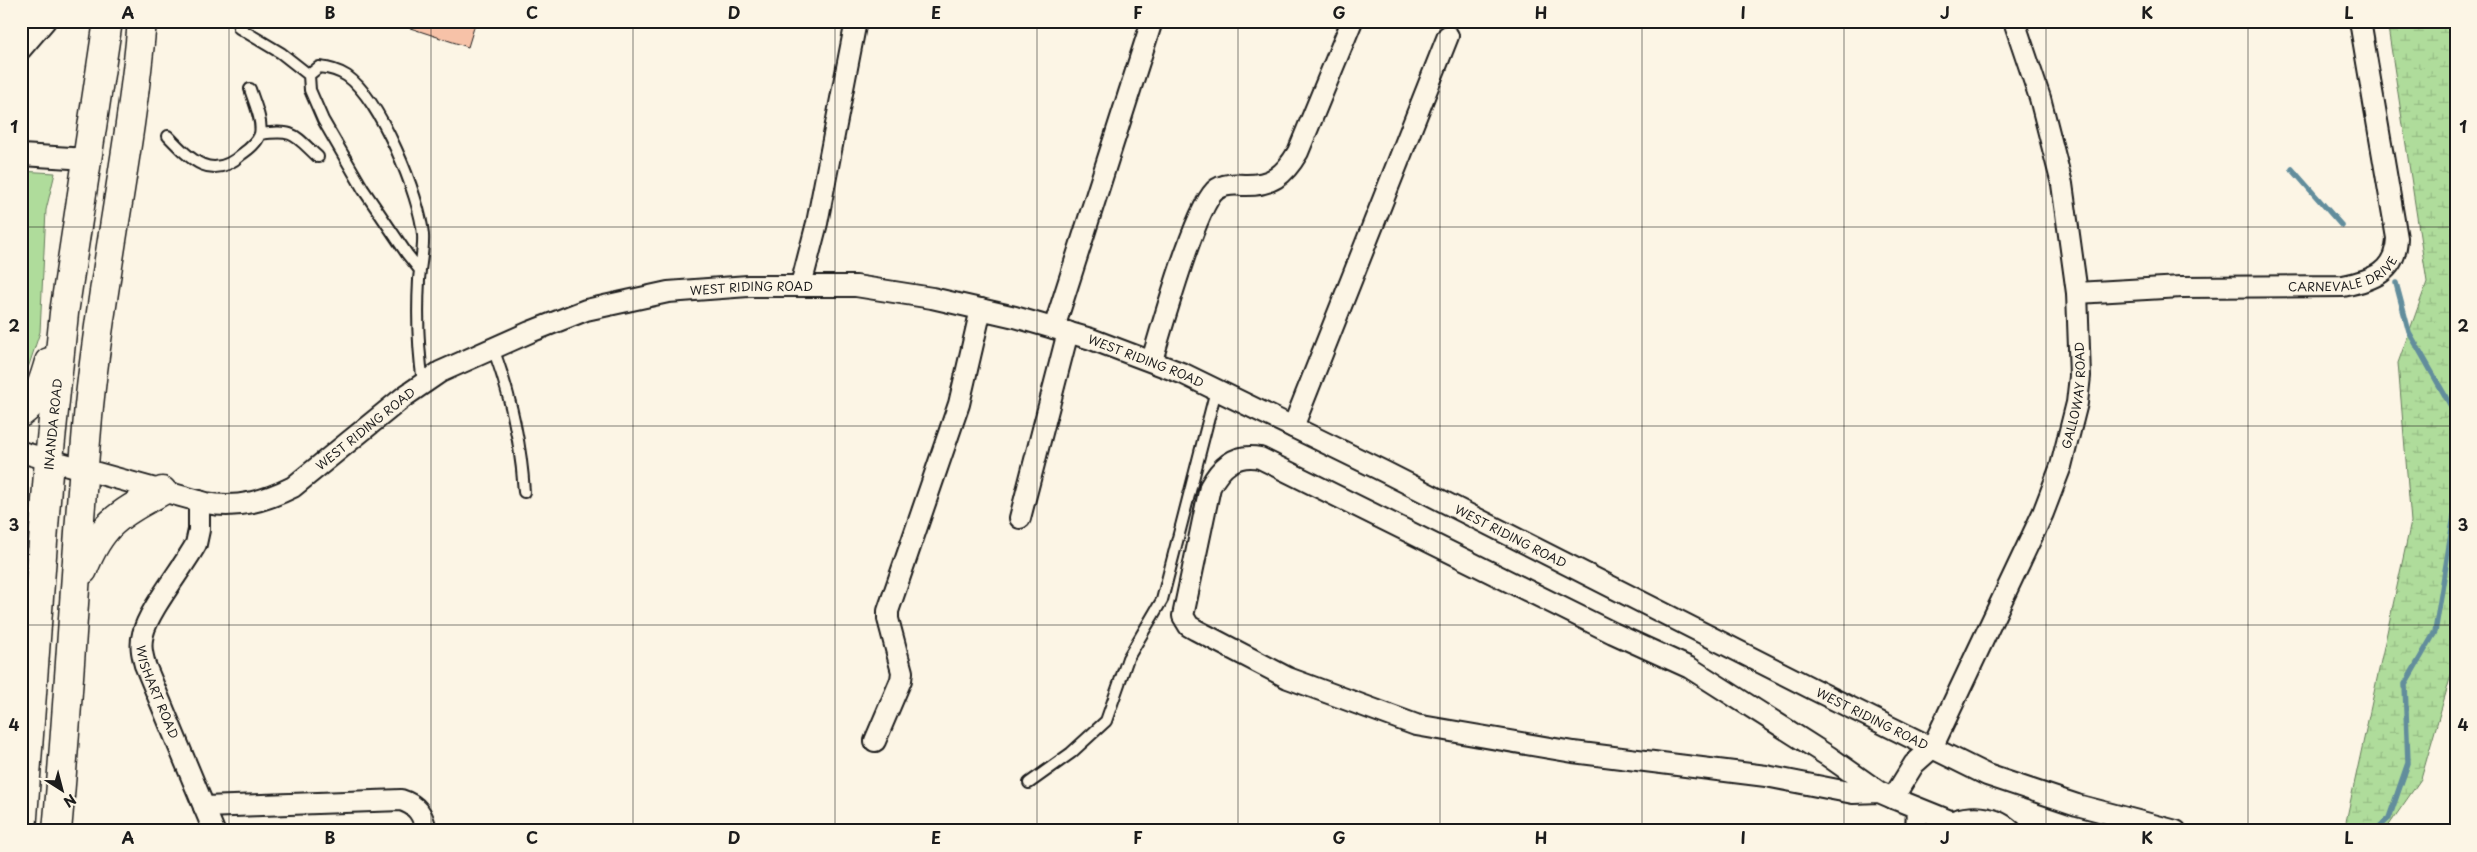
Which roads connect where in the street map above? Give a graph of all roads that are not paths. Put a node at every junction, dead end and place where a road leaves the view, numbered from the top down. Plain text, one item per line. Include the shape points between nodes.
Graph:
1 (45, 21) edge
2 (108, 21) edge
3 (142, 21) edge
4 (856, 21) edge
5 (1152, 21) edge
6 (1352, 21) edge
7 (2014, 21) edge
8 (2360, 21) edge
9 (239, 28) dead end
10 (1448, 36) dead end
11 (21, 49) edge
12 (309, 75) junction
13 (250, 89) dead end
14 (260, 134) junction
15 (168, 136) dead end
16 (21, 155) edge
17 (318, 158) dead end
18 (88, 159) junction
19 (419, 269) junction
20 (801, 285) junction
21 (2078, 293) junction
22 (981, 309) junction
23 (64, 313) junction
24 (1061, 330) junction
25 (493, 348) junction
26 (1152, 360) junction
27 (423, 383) junction
28 (1216, 390) junction
29 (21, 413) edge
30 (1293, 427) junction
31 (21, 452) edge
32 (49, 459) junction
33 (85, 469) junction
34 (162, 491) junction
35 (524, 492) dead end
36 (199, 501) junction
37 (1020, 518) dead end
38 (75, 592) junction
39 (874, 741) dead end
40 (1932, 748) junction
41 (1029, 783) dead end
42 (1886, 795) junction
43 (204, 807) junction
44 (1917, 809) junction
45 (1944, 826) edge
46 (22, 831) edge
47 (58, 831) edge
48 (214, 831) edge
49 (426, 831) edge
50 (1916, 831) edge
51 (2011, 831) edge
52 (2176, 831) edge

1 - 11 street
2 - 18 main road, INANDA ROAD
3 - 33 main road via 137,82 90,405
4 - 20 street via 818,223
5 - 24 street
6 - 26 street via 1290,165 1258,186 1233,184 1220,187 1206,202 1177,277
7 - 21 street, GALLOWAY ROAD via 2053,143
8 - 21 street, CARNEVALE DRIVE via 2397,238 2396,254 2386,268 2363,282 2343,286 2181,287
9 - 12 lane
10 - 30 street
12 - 19 lane via 310,90 322,120 363,189
12 - 19 lane via 319,67 332,68 348,76 372,104 410,185 420,215 423,236
13 - 14 lane
14 - 15 lane via 238,159 210,168 196,162
14 - 17 lane via 284,132 297,136
16 - 18 street
18 - 23 main road, INANDA ROAD
19 - 27 lane via 418,315
20 - 22 street, WEST RIDING ROAD via 856,286
20 - 25 street, WEST RIDING ROAD via 668,292 634,298 586,310
21 - 40 street, GALLOWAY ROAD via 2078,403 2061,466 2043,513
22 - 24 street, WEST RIDING ROAD
22 - 39 street via 959,404 888,611 902,672
23 - 29 main road via 39,393
23 - 32 main road, INANDA ROAD
24 - 26 street, WEST RIDING ROAD
24 - 37 street
25 - 27 street, WEST RIDING ROAD
25 - 35 lane via 506,384 522,462
26 - 28 street, WEST RIDING ROAD
27 - 36 street, WEST RIDING ROAD via 293,487 276,496 219,505
28 - 30 street, WEST RIDING ROAD
28 - 41 lane via 1162,600 1128,658 1106,721 1071,753
30 - 40 street, WEST RIDING ROAD
31 - 32 street, WEST RIDING ROAD
32 - 33 street, WEST RIDING ROAD
32 - 46 main road, INANDA ROAD
33 - 34 street, WEST RIDING ROAD
33 - 38 main road
34 - 36 street, WEST RIDING ROAD
34 - 38 main road via 112,522 91,551
36 - 43 street, WISHART ROAD via 196,544 150,617 143,632 141,648 145,665
38 - 47 main road
40 - 42 street
40 - 52 street, WEST RIDING ROAD via 1987,775 2025,788
42 - 42 street via 1853,793 1766,776 1573,752 1416,726 1288,678 1189,626 1183,616 1210,487 1217,474 1235,459 1260,458 1690,668
42 - 44 street
43 - 48 street, WISHART ROAD
43 - 49 street via 401,800 409,802 422,813
44 - 45 street
44 - 50 street
45 - 51 street via 1966,817 1997,820

